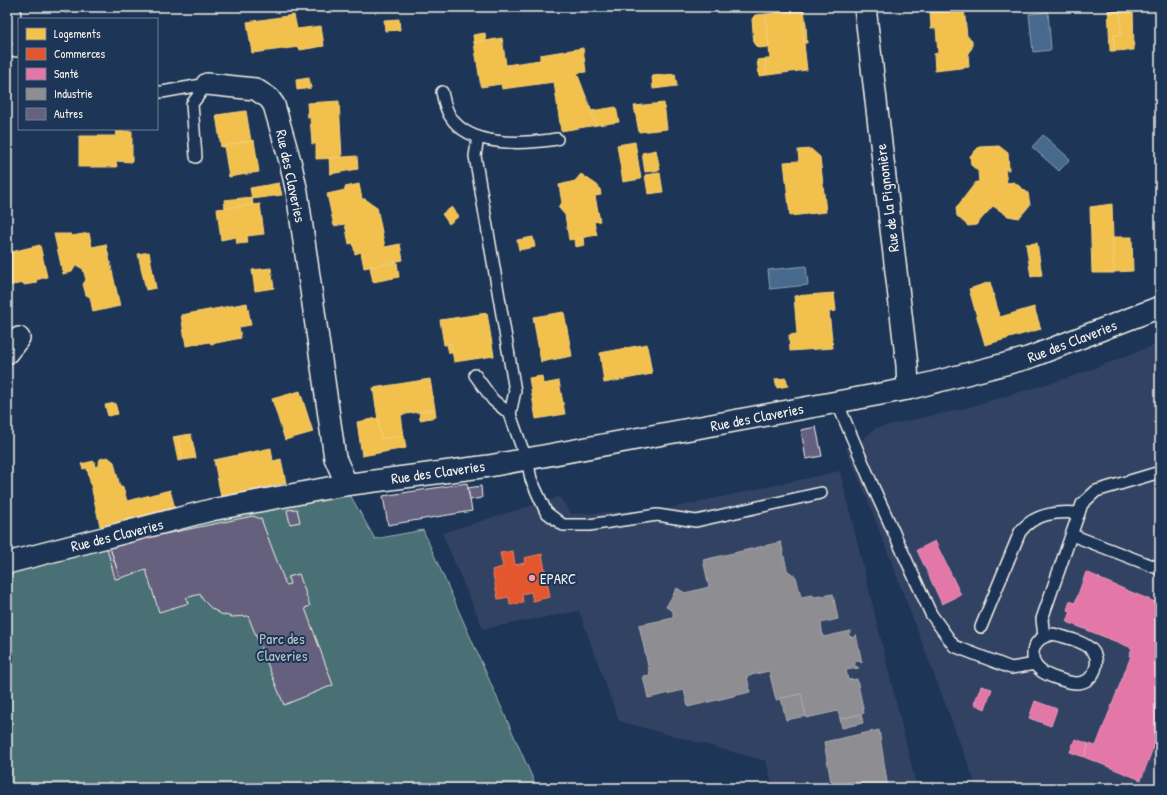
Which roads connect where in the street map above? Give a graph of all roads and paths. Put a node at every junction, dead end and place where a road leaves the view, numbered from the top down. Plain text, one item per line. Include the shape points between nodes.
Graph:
1 (15, 7) edge
2 (865, 7) edge
3 (18, 45) edge
4 (7, 50) edge
5 (18, 50) edge
6 (207, 84) junction
7 (158, 92) edge
8 (442, 92) dead end
9 (478, 136) junction
10 (556, 139) dead end
11 (196, 157) dead end
12 (1160, 308) edge
13 (475, 375) dead end
14 (908, 389) junction
15 (837, 402) junction
16 (510, 414) junction
17 (527, 459) junction
18 (1160, 472) edge
19 (344, 484) junction
20 (821, 493) dead end
21 (1080, 513) junction
22 (1072, 535) junction
23 (7, 563) edge
24 (1160, 569) edge
25 (981, 627) dead end
26 (1044, 637) junction
27 (1035, 664) junction

1 - 3 lane via 14,24
2 - 14 street, Rue de la Pignonière
4 - 5 lane
6 - 7 lane
6 - 11 lane via 192,104
6 - 19 street, Rue des Claveries via 255,89 269,98 274,106 297,192 335,458
8 - 9 lane via 444,105 450,117 469,133
9 - 10 lane via 518,143
9 - 16 lane via 475,156 515,391
12 - 14 street, Rue des Claveries via 1028,358
13 - 16 lane via 493,400
14 - 15 street, Rue des Claveries
15 - 17 street, Rue des Claveries
15 - 27 lane via 931,614 954,646 1011,668
16 - 17 lane
17 - 19 street, Rue des Claveries
17 - 20 lane via 530,478 546,512 563,525 589,525 657,515 696,521
18 - 21 lane via 1096,492 1082,504
19 - 23 street, Rue des Claveries via 211,510
21 - 22 lane
21 - 25 lane via 1051,513 1025,525
22 - 24 lane
22 - 26 lane via 1042,619
26 - 27 lane via 1034,649
26 - 27 lane via 1053,634 1084,644 1095,654 1096,670 1086,681 1078,683 1046,674

